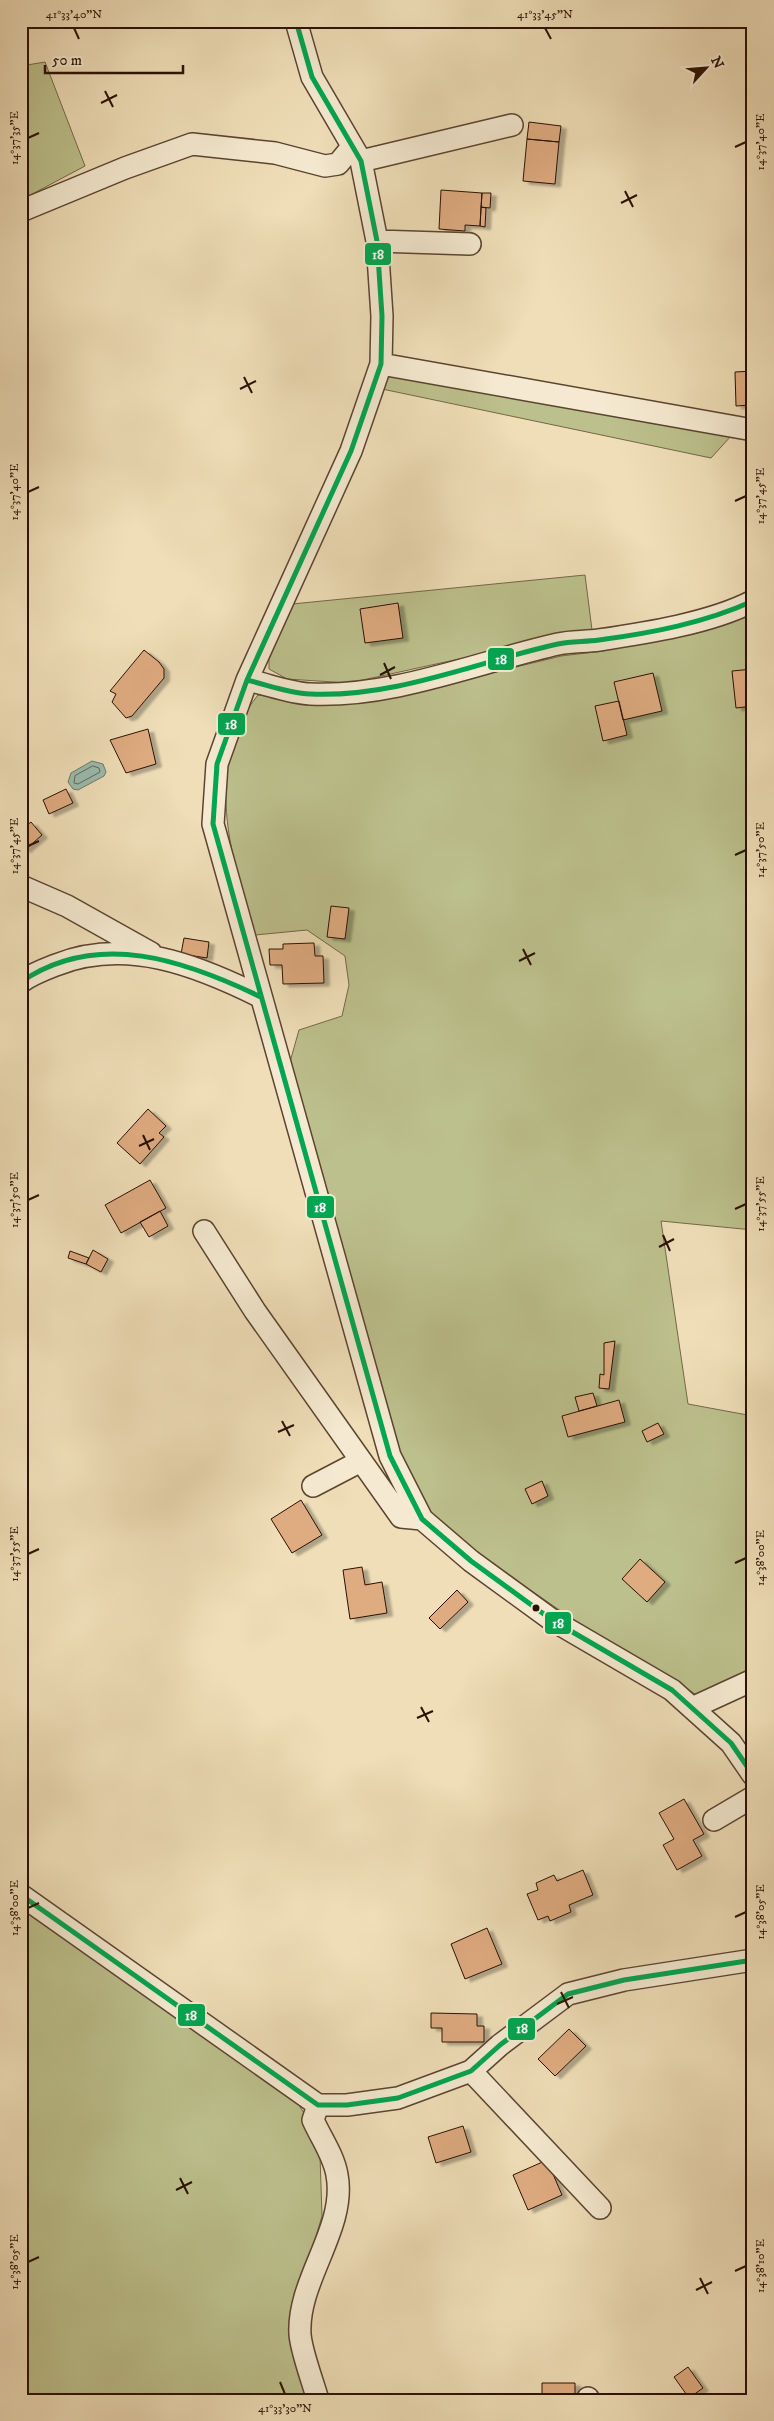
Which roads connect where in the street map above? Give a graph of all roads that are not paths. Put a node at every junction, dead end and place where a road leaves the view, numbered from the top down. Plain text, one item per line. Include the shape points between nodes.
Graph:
1 (296, 21) edge
2 (512, 125) dead end
3 (356, 154) junction
4 (21, 211) edge
5 (377, 240) junction
6 (470, 244) dead end
7 (381, 364) junction
8 (753, 430) edge
9 (753, 601) edge
10 (247, 680) junction
11 (21, 886) edge
12 (154, 957) junction
13 (21, 982) edge
14 (261, 997) junction
15 (204, 1231) dead end
16 (361, 1461) junction
17 (313, 1486) dead end
18 (422, 1519) junction
19 (753, 1680) edge
20 (692, 1708) junction
21 (753, 1775) edge
22 (753, 1797) edge
23 (714, 1820) dead end
24 (21, 1895) edge
25 (753, 1960) edge
26 (471, 2071) junction
27 (318, 2105) junction
28 (600, 2208) dead end
29 (318, 2400) edge

1 - 3 street via 312,77
2 - 3 street
3 - 4 street via 338,164 325,166 275,153 192,144
3 - 5 street
5 - 6 street
5 - 7 street via 382,316
7 - 8 street
7 - 10 street via 351,450
9 - 10 street via 705,619 628,635 559,644 469,668 347,694 308,694
10 - 14 street via 217,764 213,824
11 - 12 street via 118,932
12 - 13 street via 110,952 73,958 30,975
12 - 14 street via 177,961
14 - 18 street via 390,1456
15 - 16 street via 255,1311
16 - 17 street
16 - 18 street via 401,1517
18 - 20 street via 471,1561 552,1620 672,1690
19 - 20 street
20 - 21 street via 731,1743
22 - 23 street
24 - 27 street
25 - 26 street via 624,1980 568,1994
26 - 27 street via 398,2098 347,2105
26 - 28 street
27 - 29 street via 312,2120 332,2157 338,2176 337,2201 305,2296 300,2334

